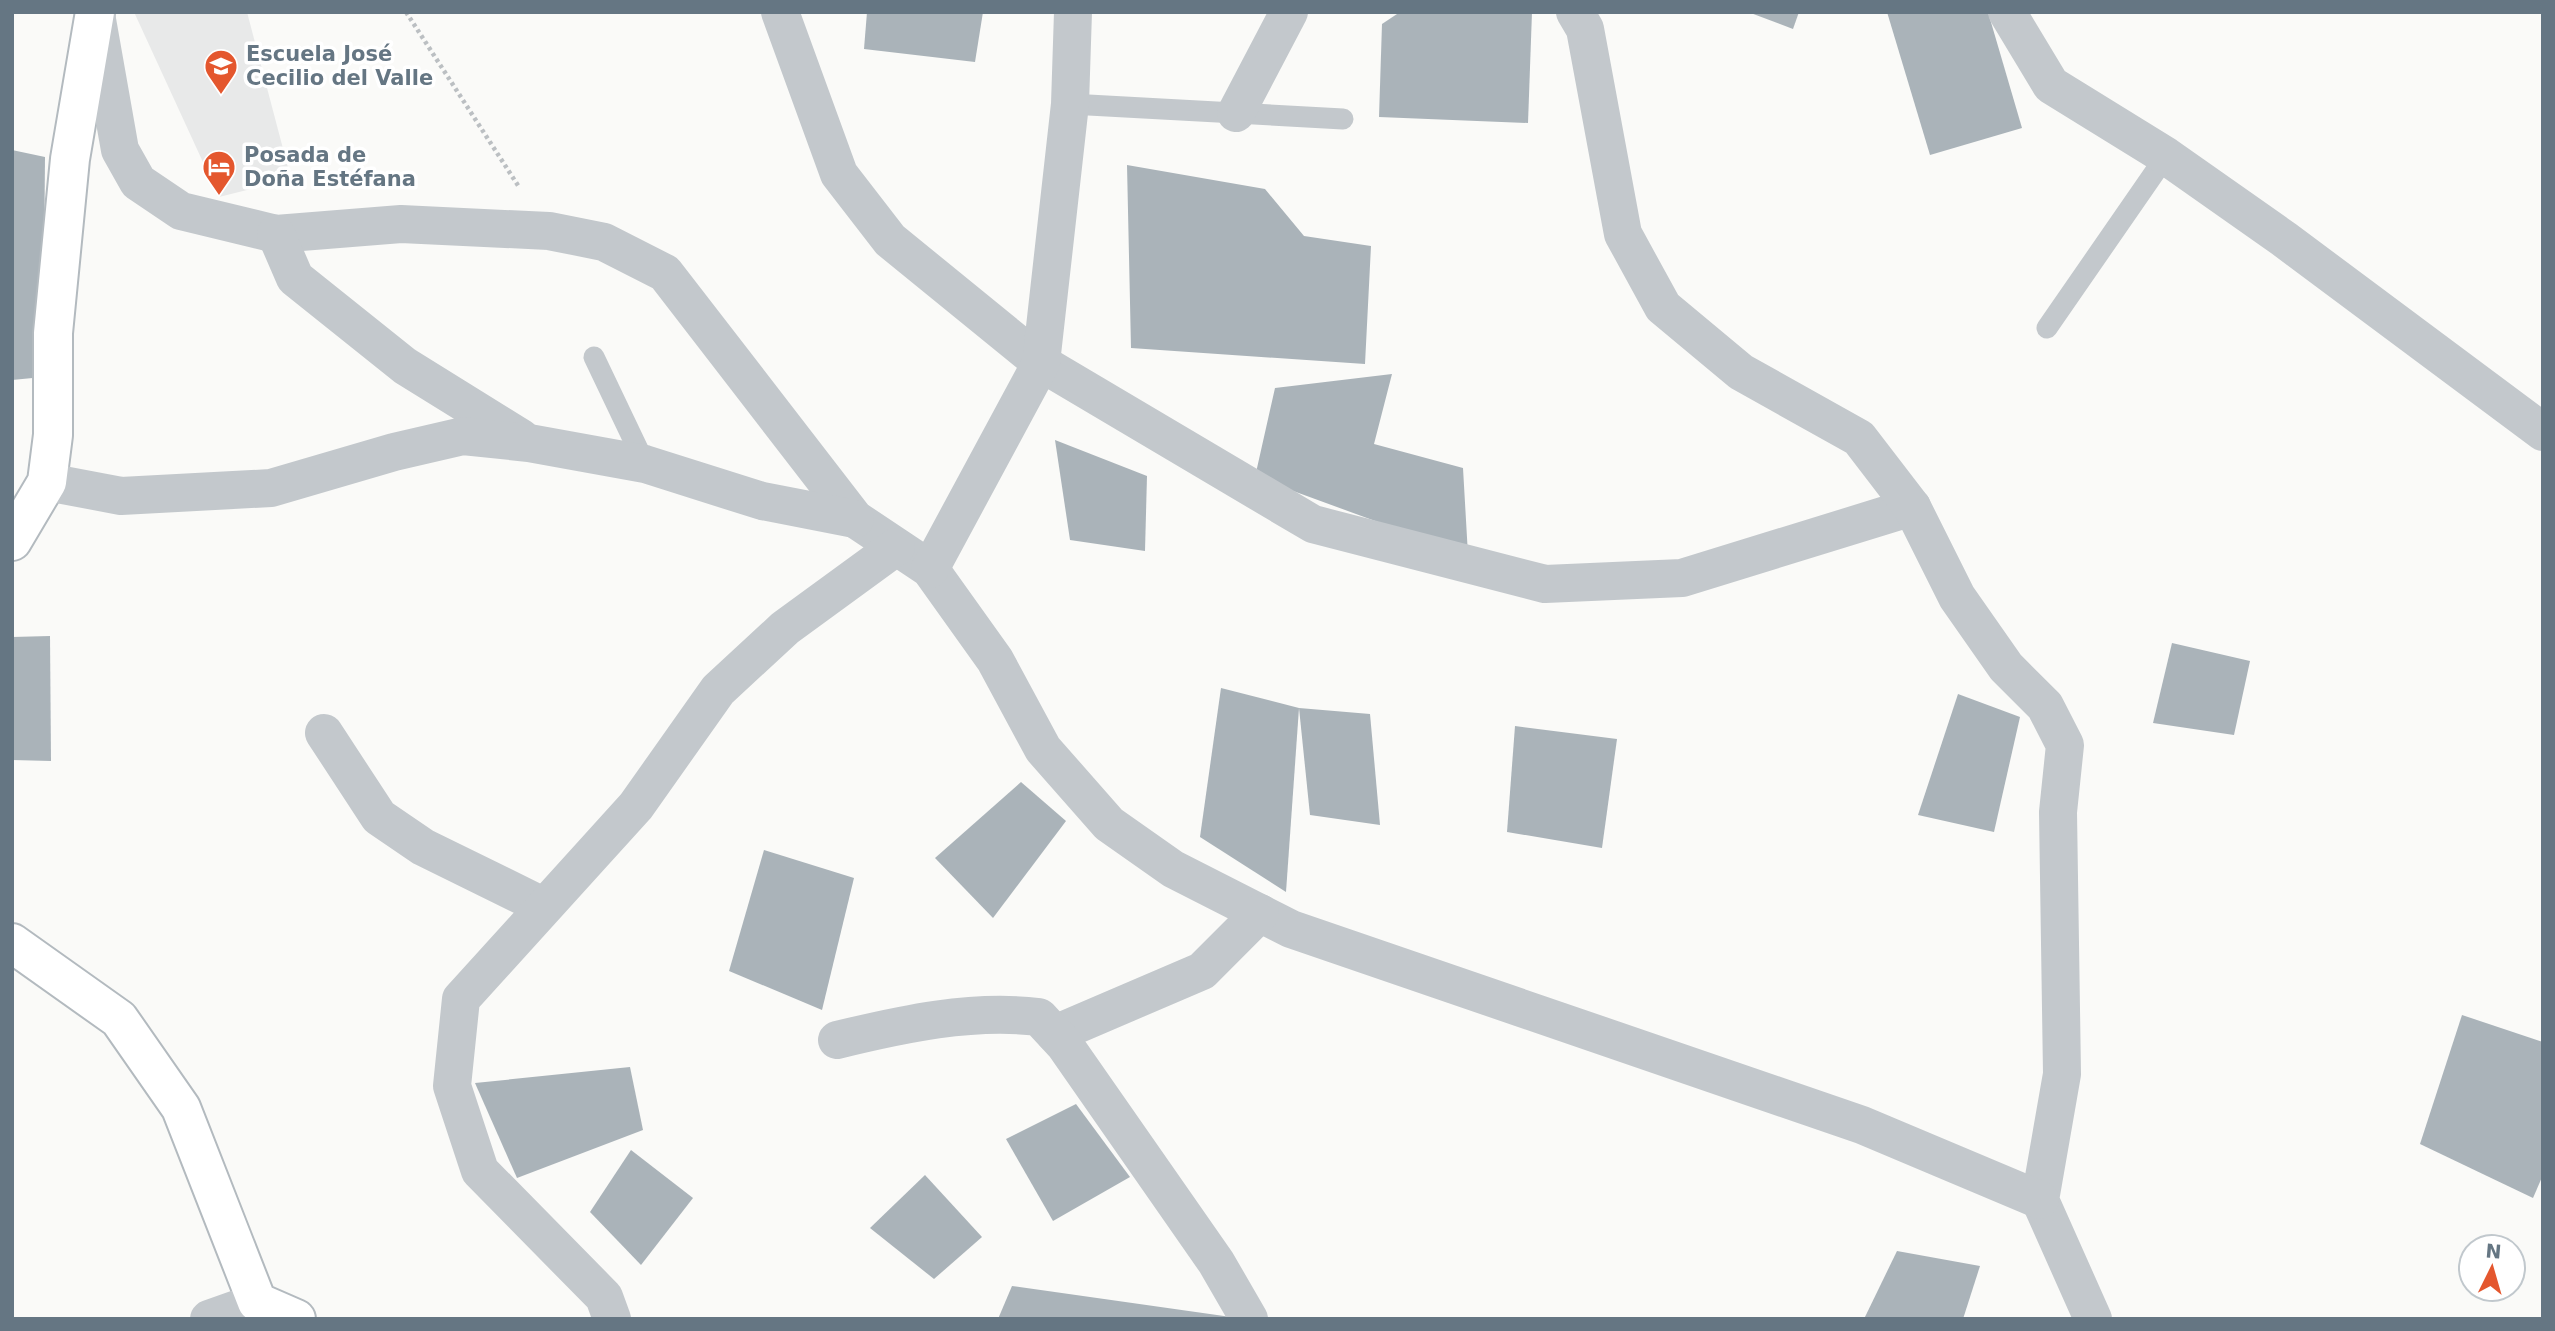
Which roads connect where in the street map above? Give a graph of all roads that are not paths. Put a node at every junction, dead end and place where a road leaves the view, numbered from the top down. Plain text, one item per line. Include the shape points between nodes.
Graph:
1 (95, 12) edge
2 (780, 12) edge
3 (1073, 12) edge
4 (1289, 12) edge
5 (2007, 12) edge
6 (1590, 18) edge
7 (1070, 104) junction
8 (1236, 113) junction
9 (1343, 119) dead end
10 (2166, 156) junction
11 (276, 234) junction
12 (2047, 328) dead end
13 (594, 357) dead end
14 (1041, 363) junction
15 (2543, 432) edge
16 (529, 443) junction
17 (645, 464) junction
18 (47, 482) junction
19 (1912, 508) junction
20 (855, 519) junction
21 (12, 541) edge
22 (896, 547) junction
23 (930, 569) junction
24 (324, 733) dead end
25 (543, 906) junction
26 (1260, 913) junction
27 (12, 943) edge
28 (1055, 1034) junction
29 (837, 1040) dead end
30 (2040, 1200) junction
31 (257, 1302) junction
32 (209, 1319) edge
33 (296, 1319) edge
34 (612, 1319) edge
35 (1249, 1319) edge
36 (2093, 1319) edge

1 - 11 street via 120,150 138,182 181,211
1 - 18 street via 70,159 53,333 53,435
2 - 14 street via 839,174 890,240
3 - 7 street
4 - 8 street
5 - 10 street via 2051,85
6 - 19 street via 1623,234 1662,307 1741,372 1858,438
7 - 8 lane
7 - 14 street
8 - 9 lane
10 - 12 lane
10 - 15 street
11 - 16 street via 295,278 405,366
11 - 20 street via 401,224 549,231 604,242 665,273
13 - 17 lane
14 - 19 street via 1313,524 1545,584 1682,578
14 - 23 street
16 - 17 street
16 - 18 street via 463,436 271,488 121,496
17 - 20 street via 762,500
18 - 21 street
19 - 30 street via 1957,597 2006,667 2045,706 2065,745 2058,812 2062,1074
20 - 22 street
22 - 23 street
22 - 25 street via 785,628 718,690 636,806
23 - 26 street via 995,660 1043,749 1109,824 1173,869
24 - 25 street via 379,817 423,847
25 - 34 street via 461,999 452,1086 480,1171 604,1297
26 - 28 street via 1202,971
26 - 30 street via 1291,929 1862,1125
27 - 31 street via 119,1019 181,1108
28 - 29 street via 1039,1017 1016,1014 916,1021
28 - 35 street via 1216,1262
30 - 36 street
31 - 32 street
31 - 33 street

